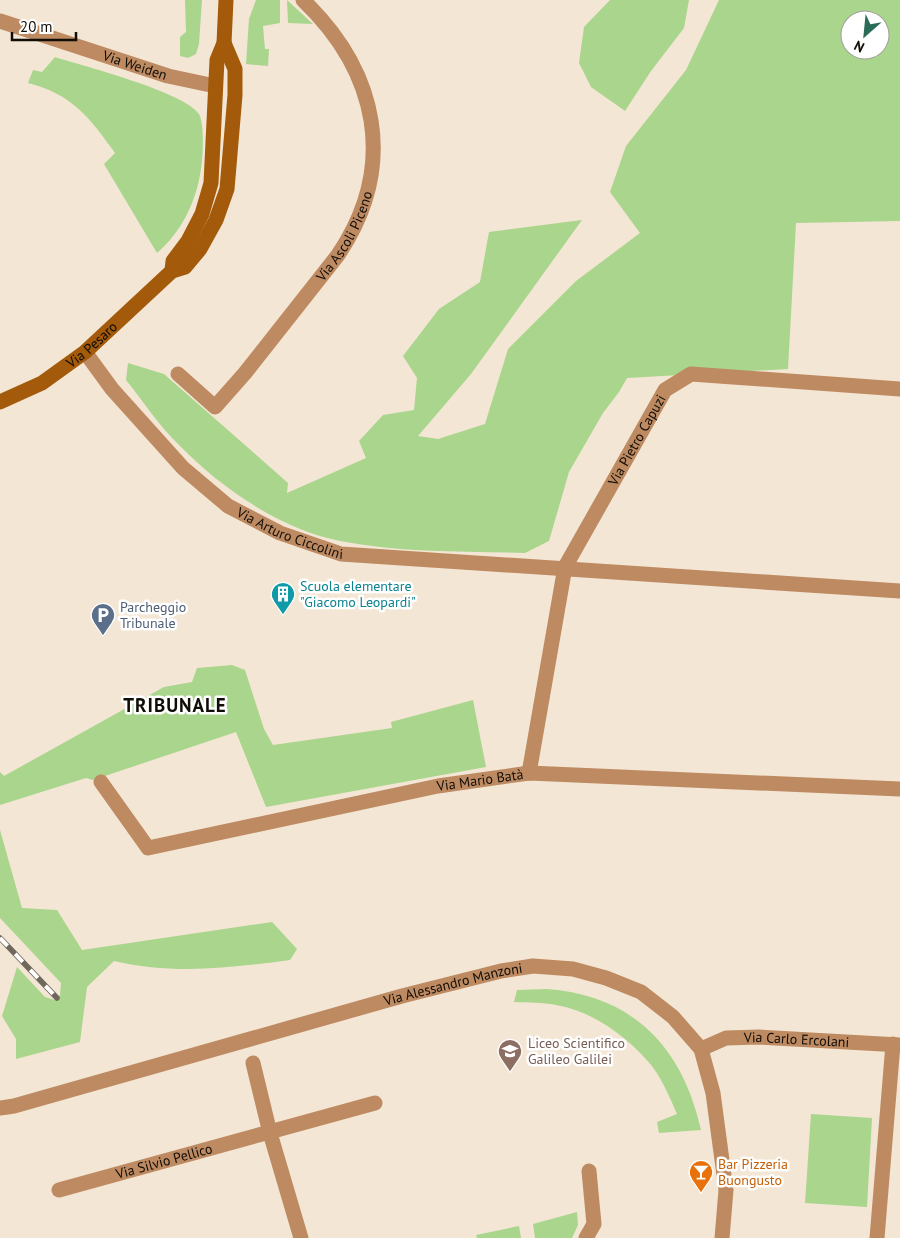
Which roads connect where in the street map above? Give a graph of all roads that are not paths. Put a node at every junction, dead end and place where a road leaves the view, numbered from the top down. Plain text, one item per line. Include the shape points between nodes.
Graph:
1 (226, 0) edge
2 (303, 0) edge
3 (0, 22) edge
4 (224, 43) junction
5 (215, 86) junction
6 (227, 189) junction
7 (172, 271) junction
8 (85, 352) junction
9 (178, 374) dead end
10 (900, 389) edge
11 (0, 402) edge
12 (565, 568) junction
13 (900, 591) edge
14 (529, 773) junction
15 (101, 782) dead end
16 (900, 789) edge
17 (897, 1044) edge
18 (701, 1049) junction
19 (253, 1063) dead end
20 (375, 1103) dead end
21 (7, 1107) edge
22 (0, 1115) edge
23 (270, 1133) junction
24 (589, 1172) dead end
25 (59, 1190) dead end
26 (301, 1238) edge
27 (586, 1238) edge
28 (722, 1238) edge
29 (877, 1238) edge

1 - 4 street, Via Pesaro
2 - 9 street, Via Ascoli Piceno via 338,41 365,90 374,148 373,172 363,210 338,256 246,373 215,407
3 - 5 street, Via Weiden via 168,76
4 - 5 street, Via Pesaro via 217,60
4 - 6 street, Via Pesaro via 235,69
5 - 6 street, Via Pesaro via 224,92 226,104 222,184
5 - 7 street, Via Pesaro via 211,183 202,214 173,261
6 - 7 street, Via Pesaro via 216,220 200,249 185,266
7 - 8 street, Via Pesaro
8 - 11 street, Via Pesaro via 42,383
8 - 12 street, Via Arturo Ciccolini via 112,389 183,468 228,506 272,530 342,554
10 - 12 street, Via Pietro Capuzi via 691,374 665,390
12 - 13 street
12 - 14 street, Via Pietro Capuzi
14 - 15 street, Via Mario Batà via 418,789 148,848
14 - 16 street, Via Mario Batà
17 - 18 street, Via Carlo Ercolani via 759,1037 726,1038
17 - 29 street, Via Carlo Ercolani
18 - 21 street, Via Alessandro Manzoni via 673,1017 641,992 573,969 532,966 402,996
18 - 28 street, Via Alessandro Manzoni via 713,1093 726,1190
19 - 23 street
20 - 23 street, Via Silvio Pellico
21 - 22 street, Via Alessandro Manzoni
23 - 25 street, Via Silvio Pellico
23 - 26 street
24 - 27 street via 594,1224

